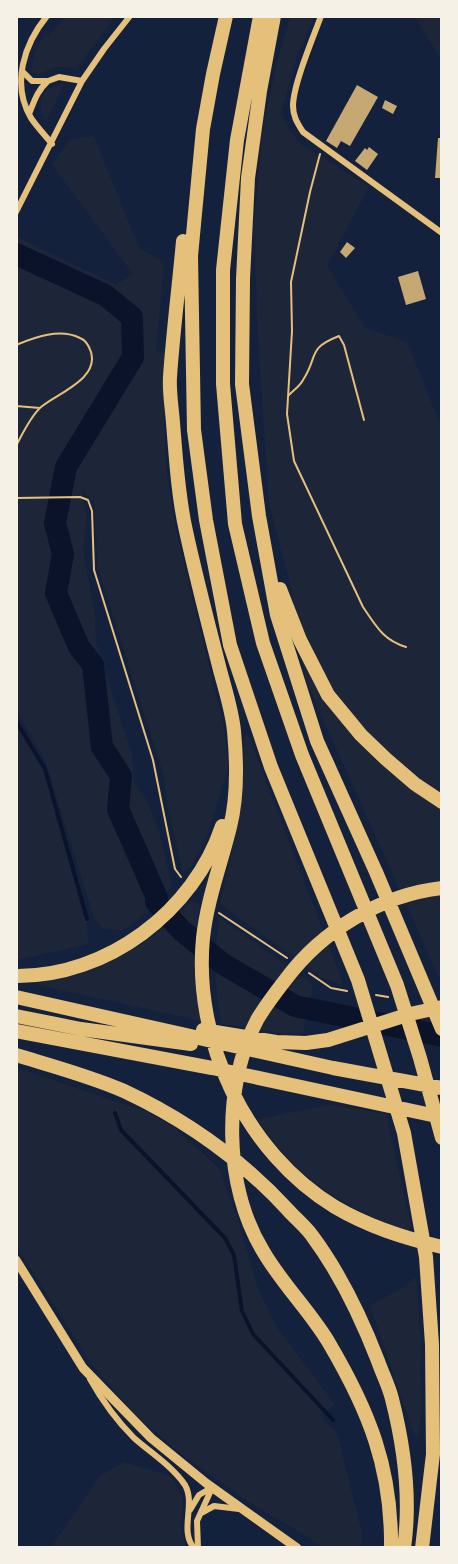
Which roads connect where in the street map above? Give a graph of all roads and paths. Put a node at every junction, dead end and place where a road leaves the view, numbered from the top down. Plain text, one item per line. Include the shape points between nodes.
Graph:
1 (47, 16) edge
2 (130, 16) edge
3 (226, 16) edge
4 (260, 16) edge
5 (274, 16) edge
6 (321, 16) edge
7 (22, 71) junction
8 (48, 81) junction
9 (82, 81) junction
10 (29, 114) junction
11 (203, 129) junction
12 (52, 144) junction
13 (322, 146) junction
14 (16, 212) edge
15 (441, 233) edge
16 (16, 345) edge
17 (288, 396) junction
18 (16, 406) edge
19 (40, 408) junction
20 (364, 420) dead end
21 (16, 446) edge
22 (16, 498) edge
23 (259, 516) junction
24 (406, 647) dead end
25 (237, 772) junction
26 (441, 802) edge
27 (187, 880) junction
28 (441, 888) edge
29 (219, 913) dead end
30 (295, 964) dead end
31 (304, 970) dead end
32 (16, 976) edge
33 (355, 986) junction
34 (394, 991) junction
35 (372, 994) dead end
36 (16, 997) edge
37 (441, 1007) edge
38 (91, 1013) junction
39 (16, 1016) edge
40 (81, 1029) junction
41 (441, 1029) edge
42 (16, 1031) edge
43 (16, 1055) edge
44 (288, 1058) junction
45 (212, 1068) junction
46 (441, 1088) edge
47 (441, 1117) edge
48 (441, 1138) edge
49 (441, 1247) edge
50 (16, 1260) edge
51 (83, 1368) junction
52 (212, 1488) junction
53 (244, 1510) junction
54 (190, 1511) junction
55 (202, 1512) junction
56 (196, 1548) edge
57 (297, 1548) edge
58 (391, 1548) edge
59 (404, 1548) edge
60 (422, 1548) edge

1 - 7 street via 35,32
2 - 9 street
3 - 11 highway
4 - 34 highway via 237,140 223,270 223,384 235,524 263,643
5 - 23 highway via 248,178 243,279 242,384
6 - 13 street via 295,91 293,108 303,132
7 - 8 street via 32,81
7 - 10 street via 22,92
8 - 9 street via 59,77
8 - 10 street via 41,87
9 - 12 street
10 - 12 street
11 - 25 highway via 186,211 170,380 185,528 233,726
11 - 33 highway via 191,256 192,381 194,430 208,531 230,645 271,767
12 - 14 street
13 - 15 street
13 - 17 path via 291,282
16 - 19 path via 35,337 72,334 90,347 91,367 84,378
17 - 20 path via 303,381 322,343 339,336
17 - 24 path via 290,440 300,474 363,607 392,643
18 - 19 path
19 - 21 path
22 - 27 path via 88,500 94,570 153,760 175,869
23 - 26 highway via 284,602 328,695 386,759
23 - 41 highway via 277,615 317,741
25 - 27 highway via 215,845
25 - 49 highway via 231,825 203,939 203,986 210,1035 224,1076 243,1111 298,1180 333,1206 367,1224
27 - 32 highway via 163,916 107,955 72,968
28 - 58 highway via 399,898 365,912 330,934 300,961 257,1020 245,1050 232,1120 239,1190 249,1222 262,1250 328,1341 372,1426 385,1469 392,1520
29 - 30 path
31 - 33 path via 331,988
33 - 60 highway via 404,1133 426,1257 433,1454
34 - 35 path
34 - 48 highway via 420,1058
36 - 38 highway
37 - 38 highway via 306,1043 276,1042
38 - 44 highway
39 - 40 highway
40 - 44 highway
40 - 45 highway
42 - 45 highway
43 - 59 highway via 122,1090 203,1135 246,1168 312,1236 362,1318 392,1398 408,1518
44 - 46 highway
45 - 47 highway
50 - 51 street
51 - 52 street via 151,1438
51 - 54 street via 108,1410 185,1486
52 - 53 street
52 - 54 street via 199,1495
52 - 55 street
53 - 55 street via 214,1506
53 - 57 street
54 - 56 street via 188,1527 191,1544
55 - 56 street via 197,1521

